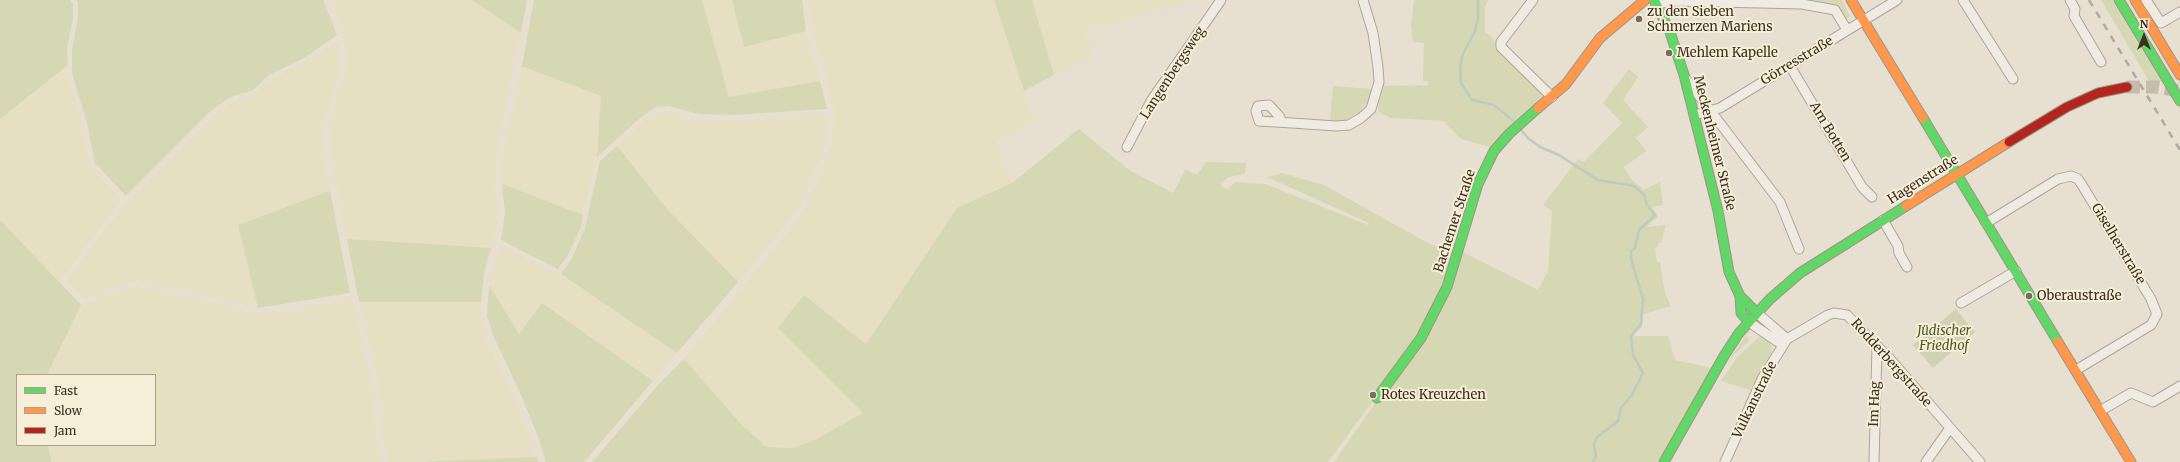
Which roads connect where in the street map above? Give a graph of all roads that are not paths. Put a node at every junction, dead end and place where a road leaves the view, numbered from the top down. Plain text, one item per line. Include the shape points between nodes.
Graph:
1 (1221, 0) edge
2 (1363, 0) edge
3 (1533, 0) edge
4 (1645, 0) edge
5 (1851, 0) edge
6 (1897, 0) edge
7 (1963, 0) edge
8 (2070, 0) edge
9 (2120, 0) edge
10 (2135, 0) edge
11 (2146, 0) edge
12 (1655, 2) edge
13 (1761, 2) edge
14 (2180, 12) edge
15 (1864, 20) junction
16 (1847, 30) junction
17 (2101, 62) dead end
18 (1790, 66) junction
19 (1684, 75) junction
20 (2180, 75) edge
21 (2013, 79) dead end
22 (2127, 87) tunnel mouth
23 (1552, 97) junction
24 (2180, 101) edge
25 (1710, 112) junction
26 (1694, 115) junction
27 (1281, 122) dead end
28 (1127, 147) dead end
29 (1957, 174) junction
30 (1872, 197) dead end
31 (1883, 220) junction
32 (1986, 223) junction
33 (1799, 249) dead end
34 (1906, 267) dead end
35 (2016, 271) junction
36 (1740, 296) junction
37 (1770, 299) junction
38 (1961, 303) dead end
39 (1757, 313) junction
40 (1749, 322) junction
41 (1787, 339) junction
42 (1877, 347) junction
43 (2076, 370) junction
44 (2180, 386) edge
45 (1377, 398) dead end
46 (2100, 411) junction
47 (1950, 428) junction
48 (1664, 462) edge
49 (1725, 462) edge
50 (1874, 462) edge
51 (1926, 462) edge
52 (1980, 462) edge
53 (2130, 462) edge

1 - 28 street, Langenbergsweg via 1151,101
2 - 27 street via 1377,48 1380,82 1371,109 1349,125
3 - 23 street via 1501,42 1501,47
4 - 23 street, Bachemer Straße via 1600,38 1566,84
5 - 15 street
6 - 15 street, Görresstraße
7 - 21 street
8 - 17 street via 2075,8 2074,16
9 - 24 street
10 - 20 street
11 - 14 street via 2161,23
12 - 13 street
12 - 19 street, Meckenheimer Straße via 1670,32
13 - 16 street via 1802,4 1836,10
15 - 16 street, Görresstraße
15 - 29 street
16 - 18 street, Görresstraße
18 - 25 street, Görresstraße
18 - 30 street, Am Botten via 1862,187
19 - 25 street
19 - 26 street, Meckenheimer Straße
22 - 29 street, Hagenstraße via 2084,98
23 - 45 street, Bachemer Straße via 1513,130 1494,151 1484,168 1447,287 1424,332
25 - 26 street, Görresstraße
25 - 33 street via 1780,202
26 - 36 street, Meckenheimer Straße via 1724,238 1729,272
29 - 31 street, Hagenstraße
29 - 32 street
31 - 34 street via 1898,246
31 - 37 street, Hagenstraße via 1812,265
32 - 35 street
32 - 43 street, Giselherstraße via 2058,179 2071,176 2078,179 2157,314 2151,325
35 - 38 street
35 - 43 street
36 - 37 street
36 - 39 street, Meckenheimer Straße
36 - 40 street, Meckenheimer Straße via 1741,313
37 - 39 street, Hagenstraße
39 - 40 street, Hagenstraße
39 - 41 street
40 - 41 street via 1778,342
40 - 48 street via 1724,356
41 - 42 street, Rodderbergstraße via 1828,315 1843,314 1854,321
41 - 49 street, Vulkanstraße via 1762,379
42 - 47 street, Rodderbergstraße
42 - 50 street, Im Hag
43 - 46 street
44 - 46 street via 2153,402 2131,393
46 - 53 street
47 - 51 street
47 - 52 street, Rodderbergstraße

